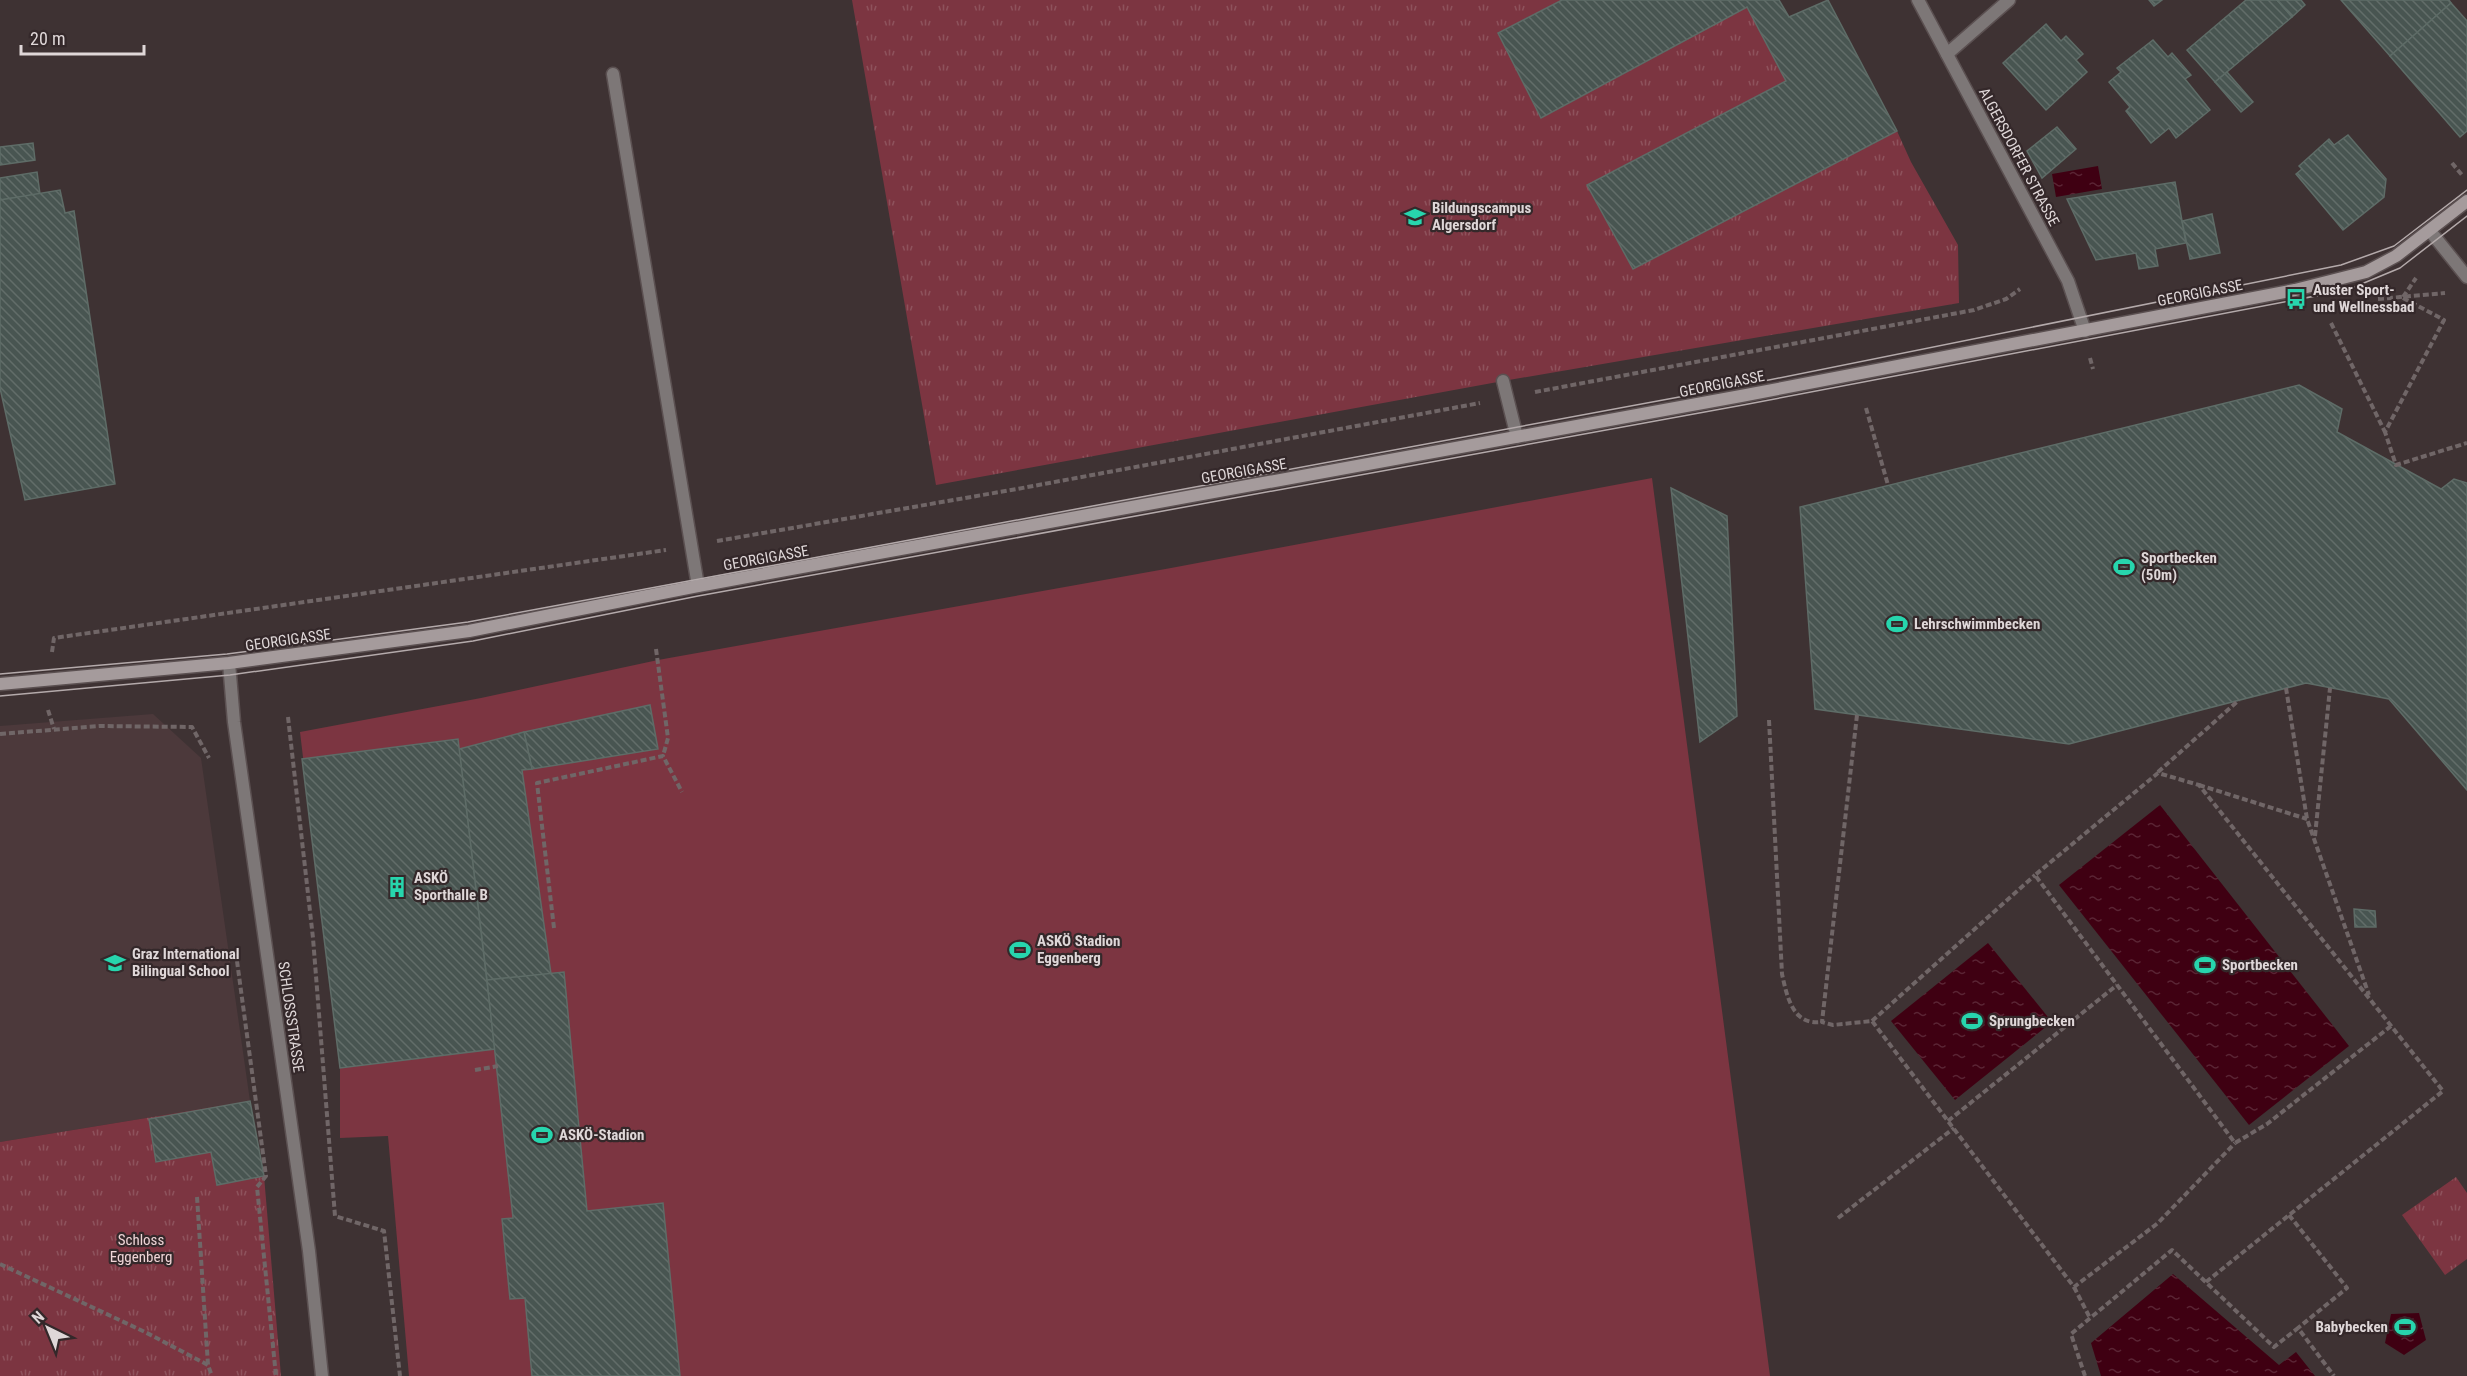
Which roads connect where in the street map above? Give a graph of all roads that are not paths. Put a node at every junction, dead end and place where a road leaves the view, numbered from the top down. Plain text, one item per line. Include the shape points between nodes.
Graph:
1 (1918, 0) edge
2 (2009, 0) edge
3 (1947, 54) junction
4 (613, 74) dead end
5 (2467, 201) edge
6 (2430, 231) junction
7 (2467, 277) edge
8 (2085, 331) junction
9 (1503, 381) dead end
10 (1517, 437) junction
11 (698, 586) junction
12 (229, 663) junction
13 (0, 684) edge
14 (322, 1376) edge

1 - 3 street, ALGERSDORFER STRASSE
2 - 3 street
3 - 8 street, ALGERSDORFER STRASSE via 2068,281
4 - 11 street
5 - 6 main road, GEORGIGASSE
6 - 7 street
6 - 8 main road, GEORGIGASSE via 2366,272
8 - 10 main road, GEORGIGASSE
9 - 10 street
10 - 11 main road, GEORGIGASSE
11 - 12 main road, GEORGIGASSE via 469,631
12 - 13 main road, GEORGIGASSE
12 - 14 street, SCHLOSSSTRASSE via 309,1251

